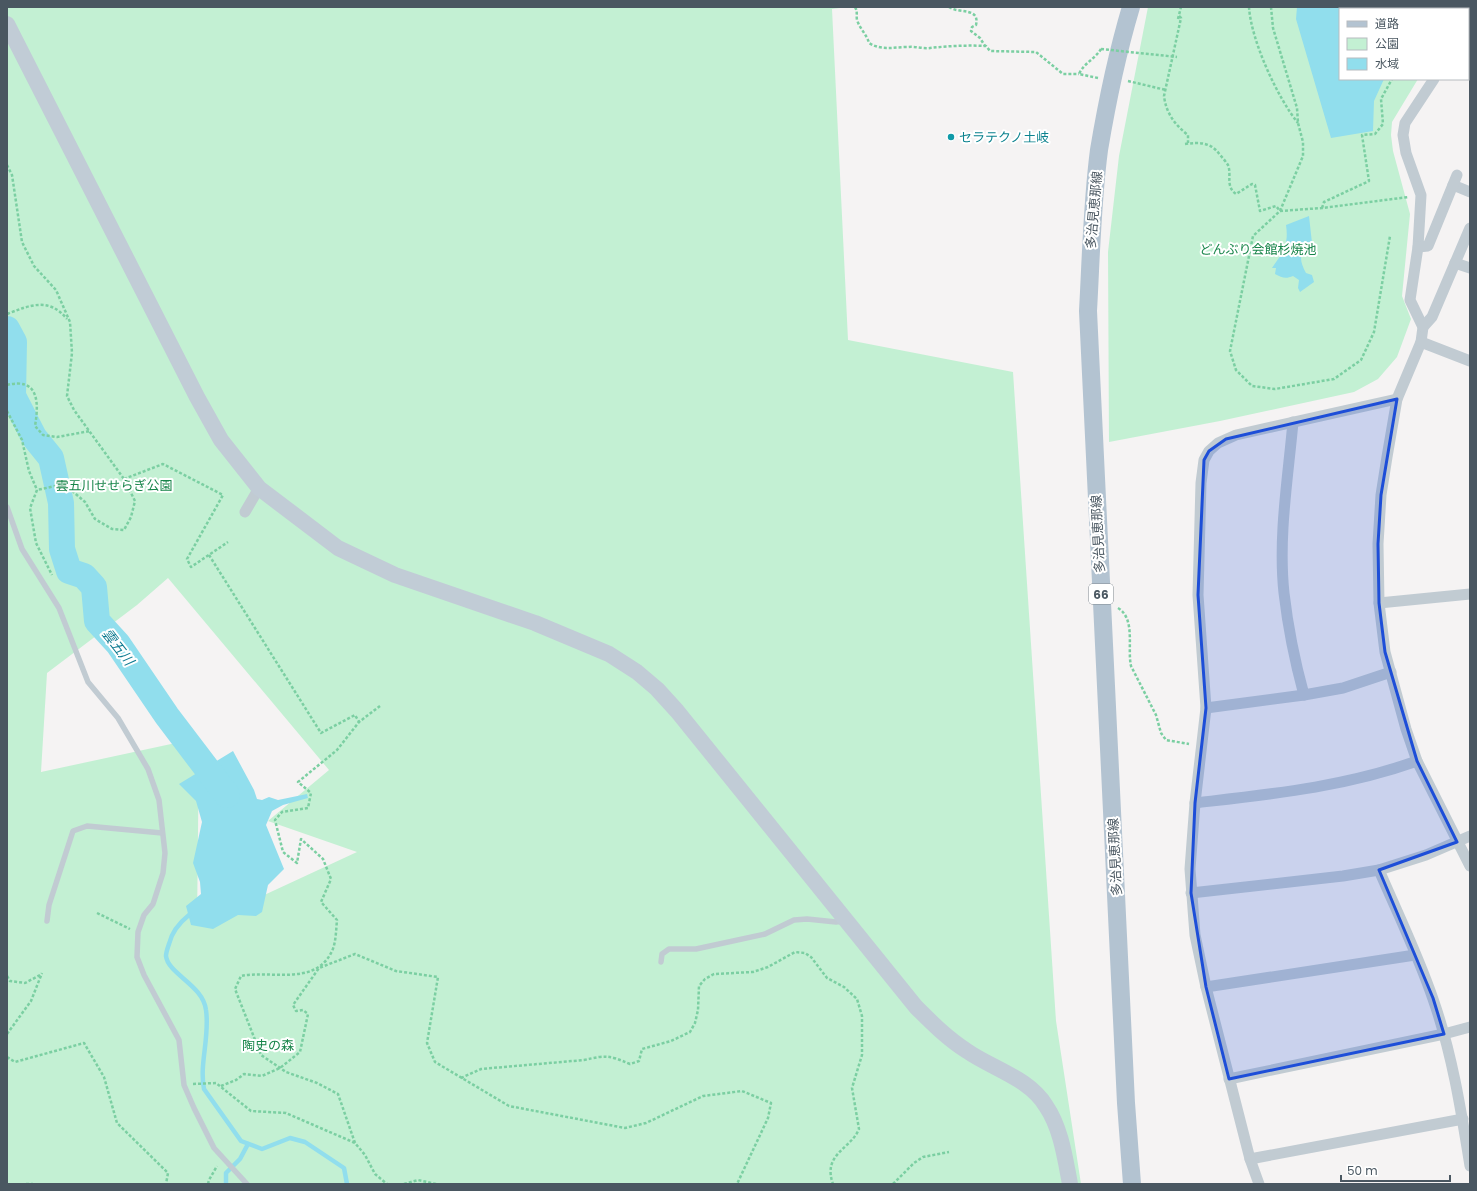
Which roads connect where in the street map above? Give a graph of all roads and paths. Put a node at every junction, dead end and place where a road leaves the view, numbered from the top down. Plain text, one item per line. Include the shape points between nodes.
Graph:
1 (855, 7) edge
2 (949, 7) edge
3 (1131, 7) edge
4 (1181, 7) edge
5 (1249, 7) edge
6 (1271, 7) edge
7 (7, 24) edge
8 (986, 46) junction
9 (1177, 57) dead end
10 (1079, 74) junction
11 (1099, 78) dead end
12 (1392, 80) edge
13 (1433, 80) edge
14 (1128, 81) dead end
15 (1166, 90) junction
16 (1298, 123) junction
17 (1188, 143) junction
18 (1185, 144) dead end
19 (7, 165) edge
20 (1470, 192) edge
21 (1421, 195) junction
22 (1322, 208) junction
23 (1280, 211) junction
24 (1470, 228) edge
25 (1390, 236) dead end
26 (1418, 247) junction
27 (1455, 263) junction
28 (1470, 268) edge
29 (7, 314) edge
30 (70, 322) junction
31 (1423, 327) junction
32 (1421, 342) junction
33 (1470, 361) edge
34 (7, 385) edge
35 (1397, 398) junction
36 (7, 411) edge
37 (1293, 422) junction
38 (90, 431) junction
39 (124, 479) junction
40 (260, 488) junction
41 (37, 490) junction
42 (7, 507) edge
43 (245, 512) dead end
44 (228, 542) dead end
45 (210, 555) junction
46 (53, 578) dead end
47 (1470, 594) edge
48 (1379, 603) junction
49 (1113, 605) dead end
50 (1391, 672) junction
51 (1304, 696) junction
52 (380, 706) dead end
53 (1206, 708) junction
54 (359, 722) junction
55 (1202, 745) junction
56 (1417, 761) junction
57 (1195, 803) junction
58 (162, 833) junction
59 (1470, 836) edge
60 (1457, 842) junction
61 (1470, 866) edge
62 (1379, 870) junction
63 (1190, 893) junction
64 (97, 913) dead end
65 (846, 920) junction
66 (47, 921) dead end
67 (138, 932) junction
68 (1415, 955) junction
69 (661, 962) dead end
70 (319, 968) junction
71 (7, 976) edge
72 (1206, 987) junction
73 (1470, 1027) edge
74 (7, 1034) edge
75 (1444, 1034) junction
76 (7, 1057) edge
77 (280, 1068) junction
78 (461, 1078) junction
79 (1229, 1079) junction
80 (194, 1084) dead end
81 (221, 1086) junction
82 (1463, 1119) junction
83 (355, 1143) junction
84 (949, 1152) dead end
85 (1250, 1159) junction
86 (223, 1160) junction
87 (1470, 1166) edge
88 (26, 1184) edge
89 (33, 1184) edge
90 (166, 1184) edge
91 (208, 1184) edge
92 (246, 1184) edge
93 (388, 1184) edge
94 (404, 1184) edge
95 (436, 1184) edge
96 (737, 1184) edge
97 (833, 1184) edge
98 (893, 1184) edge
99 (1070, 1184) edge
100 (1132, 1184) edge
101 (1259, 1184) edge

1 - 8 path via 863,33 875,47 887,49 910,46 929,49
2 - 8 path via 955,11 970,11 975,15 976,25 971,31
3 - 100 main road, 多治見恵那線 / 66 via 1121,41 1099,151 1088,312
4 - 15 path via 1179,18 1182,18
5 - 16 path via 1250,24 1258,48 1289,112
6 - 16 path via 1273,28 1297,108
7 - 40 street via 197,397 221,440
8 - 10 path via 990,51 1036,52 1063,74
9 - 10 path, bridge via 1101,49 1082,67
10 - 11 path
12 - 22 path via 1382,99 1383,124 1375,134 1362,135 1368,181 1324,202
13 - 21 street via 1405,123 1406,153
14 - 15 path
15 - 17 path via 1165,106 1178,127 1188,135
16 - 23 path via 1303,142 1303,156
17 - 18 path
17 - 23 path via 1202,142 1211,145 1228,166 1228,182 1236,194 1252,184 1255,185 1260,211 1276,206
19 - 30 path via 12,175 22,242 34,266 56,290
20 - 26 street via 1455,180 1428,246
21 - 22 path
21 - 26 street
22 - 23 path
23 - 25 path via 1253,236 1230,351 1236,370 1252,386 1275,389 1334,379 1361,360 1374,332
24 - 27 street
26 - 31 street via 1410,300
27 - 28 street
27 - 31 street via 1432,317
29 - 30 path via 29,306 48,304 61,311
30 - 38 path via 72,353 67,396
31 - 32 street
32 - 33 street
32 - 35 street
34 - 38 path via 20,382 29,386 36,396 38,410 35,426 43,435 57,437
35 - 37 street
35 - 48 street via 1381,495 1378,544
36 - 41 path via 22,440 29,471
37 - 51 street via 1285,507 1284,593 1294,657
37 - 53 street via 1226,438 1209,451 1204,460 1198,595
38 - 39 path
39 - 41 path via 135,502 124,530 112,529 95,519 85,502 60,484
39 - 45 path via 163,464 223,495 187,559 192,567
40 - 43 street
40 - 65 street via 338,548 395,575 535,623 609,654 637,672 677,711
41 - 46 path via 30,508 36,543
42 - 58 lane via 22,549 60,608 88,682 118,718 148,769 159,800
44 - 45 path
45 - 54 path via 321,733 355,715
47 - 48 street
48 - 50 street via 1385,652
49 - 55 path via 1126,616 1131,666 1156,715 1161,733 1166,740 1176,743
50 - 51 street via 1343,688
50 - 56 street
51 - 53 street
52 - 54 path
53 - 55 street
54 - 70 path via 337,750 298,782 311,793 308,808 282,812 275,820 283,852 297,864 301,839 323,859 331,879 321,902 337,920 332,953
55 - 57 street
56 - 57 street via 1384,773 1315,789
56 - 60 street
57 - 63 street
58 - 66 lane via 87,826 73,831 49,905
58 - 67 lane via 165,854 163,873 153,904 144,915
59 - 60 street
60 - 61 street
60 - 62 street
62 - 63 street
62 - 68 street
63 - 72 street
64 - 67 path
65 - 69 lane via 794,920 758,936 696,949 669,949 662,954
65 - 99 street via 916,1007 937,1028 967,1051 1027,1085 1046,1105 1060,1139
67 - 86 lane via 137,957 179,1040 184,1085 214,1148
68 - 72 street
68 - 75 street via 1433,998
70 - 77 path via 293,1005 296,1010 308,1014 300,1052
70 - 77 path via 293,976 241,976 235,989 261,1055
70 - 78 path via 355,954 396,971 438,977 427,1043 434,1062
71 - 74 path via 10,981 25,983 42,973 31,1001
72 - 79 street
73 - 75 street
75 - 79 street
75 - 82 street
76 - 90 path via 15,1062 84,1043 104,1077 116,1123 168,1173
77 - 81 path via 262,1076 244,1074
77 - 83 path via 338,1094
78 - 96 path via 509,1106 625,1128 646,1123 703,1096 742,1091 771,1103 768,1118
78 - 97 path via 481,1069 584,1060 599,1056 610,1055 630,1064 639,1061 642,1049 671,1041 690,1032 698,1010 699,986 704,979 714,974 753,972 795,952 805,953 827,978 844,987 856,999 862,1016 862,1055 852,1088 859,1129 857,1136 841,1149 835,1158 831,1170
79 - 85 street
80 - 81 path via 208,1083
81 - 83 path via 251,1111 286,1113
82 - 85 street
82 - 87 street
83 - 93 path via 375,1174
84 - 98 path via 923,1157
85 - 101 street
86 - 91 path via 213,1170
86 - 92 lane
88 - 89 path
94 - 95 path via 418,1180

